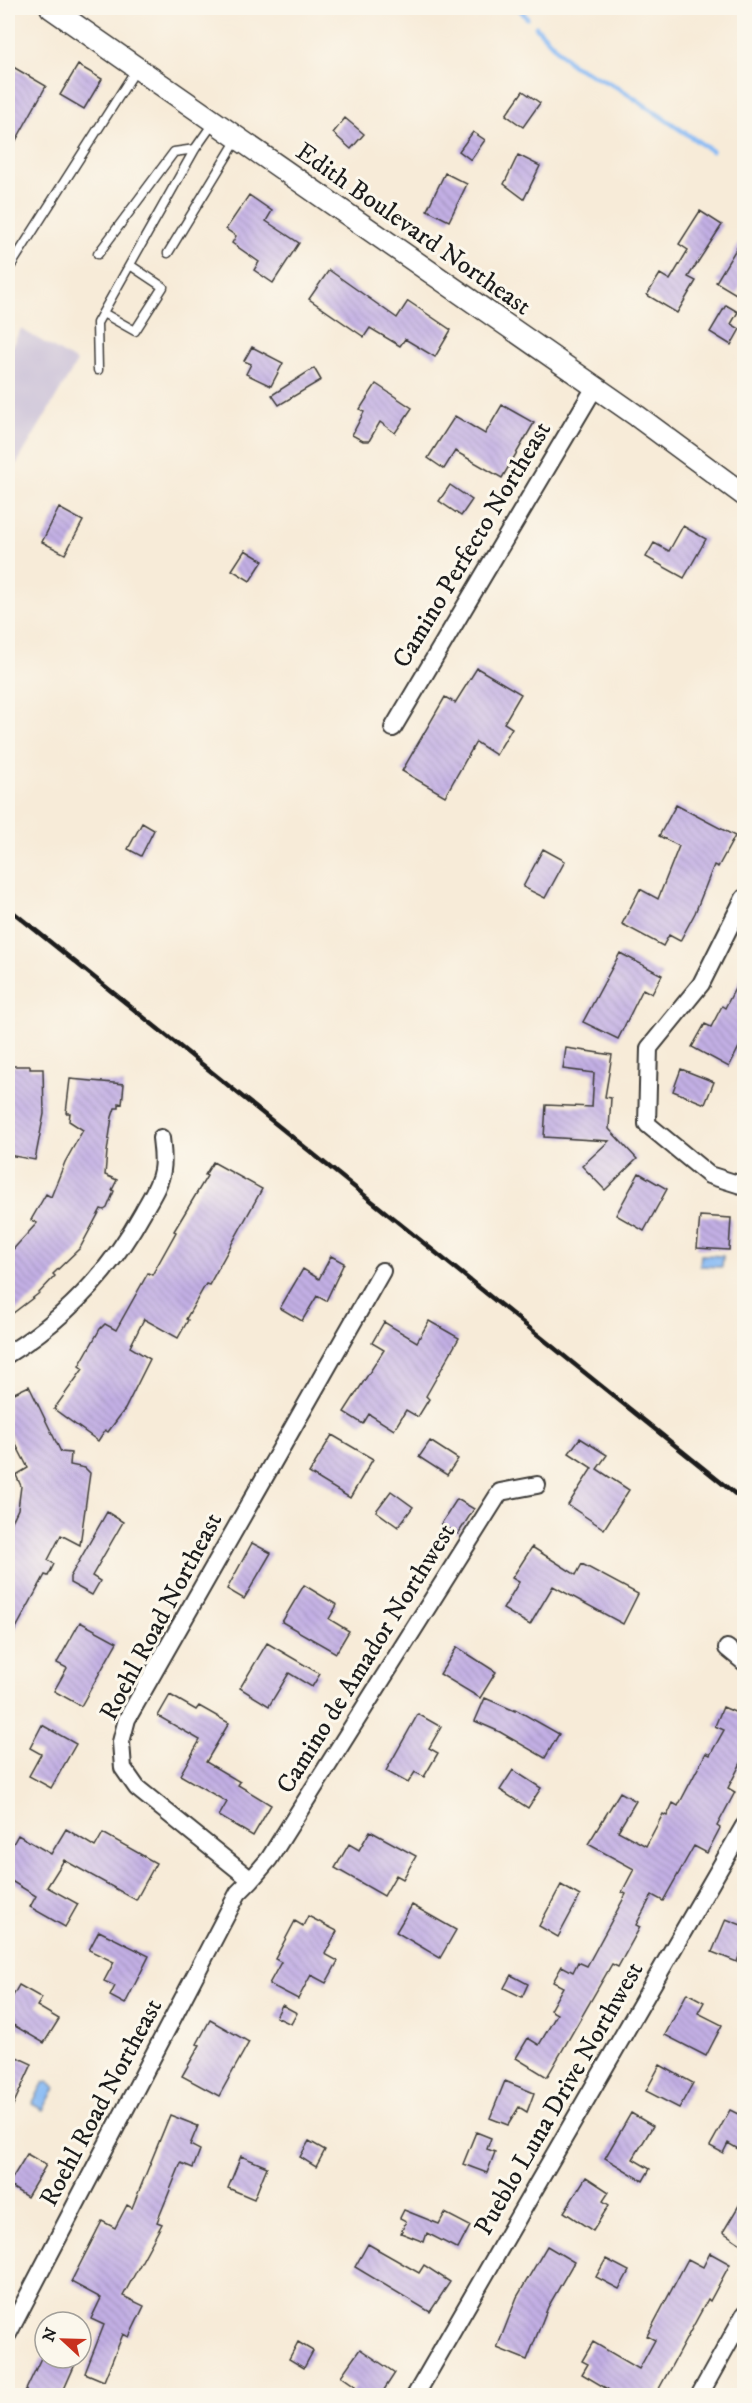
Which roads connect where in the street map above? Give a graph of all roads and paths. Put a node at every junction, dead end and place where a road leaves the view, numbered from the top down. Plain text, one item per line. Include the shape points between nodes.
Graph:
1 (51, 8) edge
2 (137, 68) junction
3 (215, 122) junction
4 (238, 138) junction
5 (195, 149) junction
6 (168, 253) dead end
7 (98, 254) dead end
8 (130, 265) junction
9 (8, 270) edge
10 (103, 313) junction
11 (98, 370) dead end
12 (595, 387) junction
13 (744, 495) edge
14 (393, 728) dead end
15 (744, 898) edge
16 (161, 1138) dead end
17 (744, 1186) edge
18 (382, 1271) dead end
19 (8, 1354) edge
20 (537, 1485) dead end
21 (726, 1648) dead end
22 (744, 1662) edge
23 (744, 1826) edge
24 (251, 1880) junction
25 (744, 2315) edge
26 (8, 2334) edge
27 (415, 2396) edge
28 (699, 2396) edge

1 - 2 street, Edith Boulevard Northeast
2 - 3 street, Edith Boulevard Northeast
2 - 9 lane
3 - 4 street, Edith Boulevard Northeast
3 - 5 lane
4 - 6 lane
4 - 12 street, Edith Boulevard Northeast
5 - 7 lane via 174,152
5 - 8 lane
8 - 10 lane
8 - 10 lane via 163,287 135,331
10 - 11 lane via 98,323
12 - 13 street, Edith Boulevard Northeast
12 - 14 street, Camino Perfecto Northeast
15 - 17 street via 701,984 649,1048 647,1124 709,1175
16 - 19 street via 163,1162 157,1185 118,1253 61,1315
18 - 24 street, Roehl Road Northeast via 127,1719 121,1742 123,1768 137,1788
20 - 24 street, Camino de Amador Northwest via 500,1492 269,1859
21 - 22 street
23 - 27 street, Pueblo Luna Drive Northwest
24 - 26 street, Roehl Road Northeast via 238,1893
25 - 28 street

